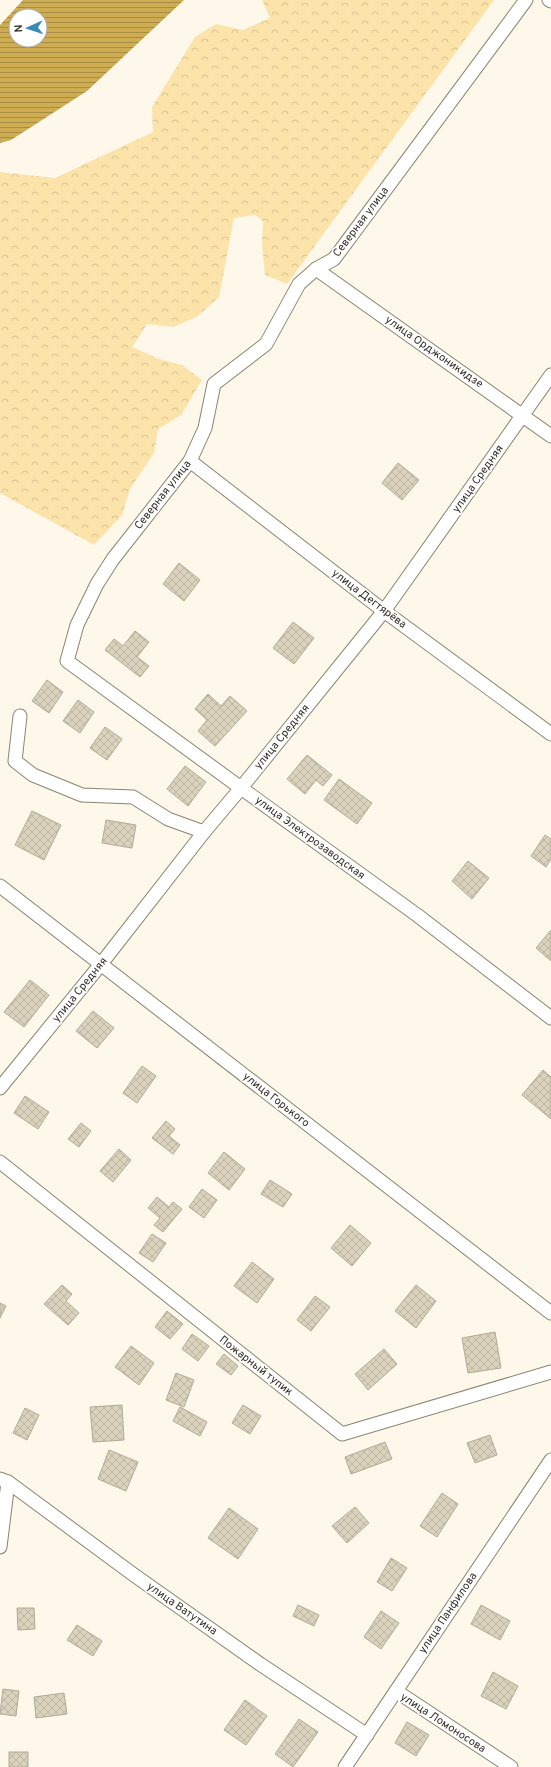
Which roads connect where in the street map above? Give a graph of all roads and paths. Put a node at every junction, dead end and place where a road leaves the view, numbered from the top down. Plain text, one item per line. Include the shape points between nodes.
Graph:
1 (526, 0) edge
2 (316, 269) junction
3 (551, 375) edge
4 (523, 415) junction
5 (551, 436) edge
6 (190, 461) junction
7 (384, 611) junction
8 (67, 661) joint
9 (20, 716) dead end
10 (551, 734) edge
11 (241, 788) junction
12 (204, 832) junction
13 (0, 886) edge
14 (101, 964) junction
15 (551, 1018) edge
16 (0, 1088) edge
17 (0, 1162) edge
18 (551, 1313) edge
19 (551, 1372) edge
20 (551, 1460) edge
21 (4, 1480) edge
22 (0, 1547) edge
23 (396, 1691) junction
24 (367, 1735) junction
25 (345, 1767) edge
26 (511, 1767) edge

1 - 2 street, Северная улица via 334,259
2 - 4 street, улица Орджоникидзе
2 - 6 street, Северная улица via 299,284 266,344 214,384 205,428
3 - 4 street, улица Средняя
4 - 5 street, улица Орджоникидзе
4 - 7 street, улица Средняя
6 - 7 street, улица Дегтярёва
6 - 8 street, Северная улица via 113,559 97,584 77,625
7 - 10 street, улица Дегтярёва
7 - 11 street, улица Средняя
8 - 11 street, улица Электрозаводская
9 - 12 street via 15,761 33,775 82,795 133,797 168,819
11 - 12 street, улица Средняя
11 - 15 street, улица Электрозаводская via 417,915
12 - 14 street, улица Средняя
13 - 14 street, улица Горького
14 - 16 street, улица Средняя
14 - 18 street, улица Горького
17 - 19 street, Пожарный тупик via 342,1434
20 - 23 street, улица Панфилова
21 - 22 street
21 - 24 street, улица Ватутина via 260,1664
23 - 24 street, улица Панфилова
23 - 26 street, улица Ломоносова
24 - 25 street, улица Панфилова

